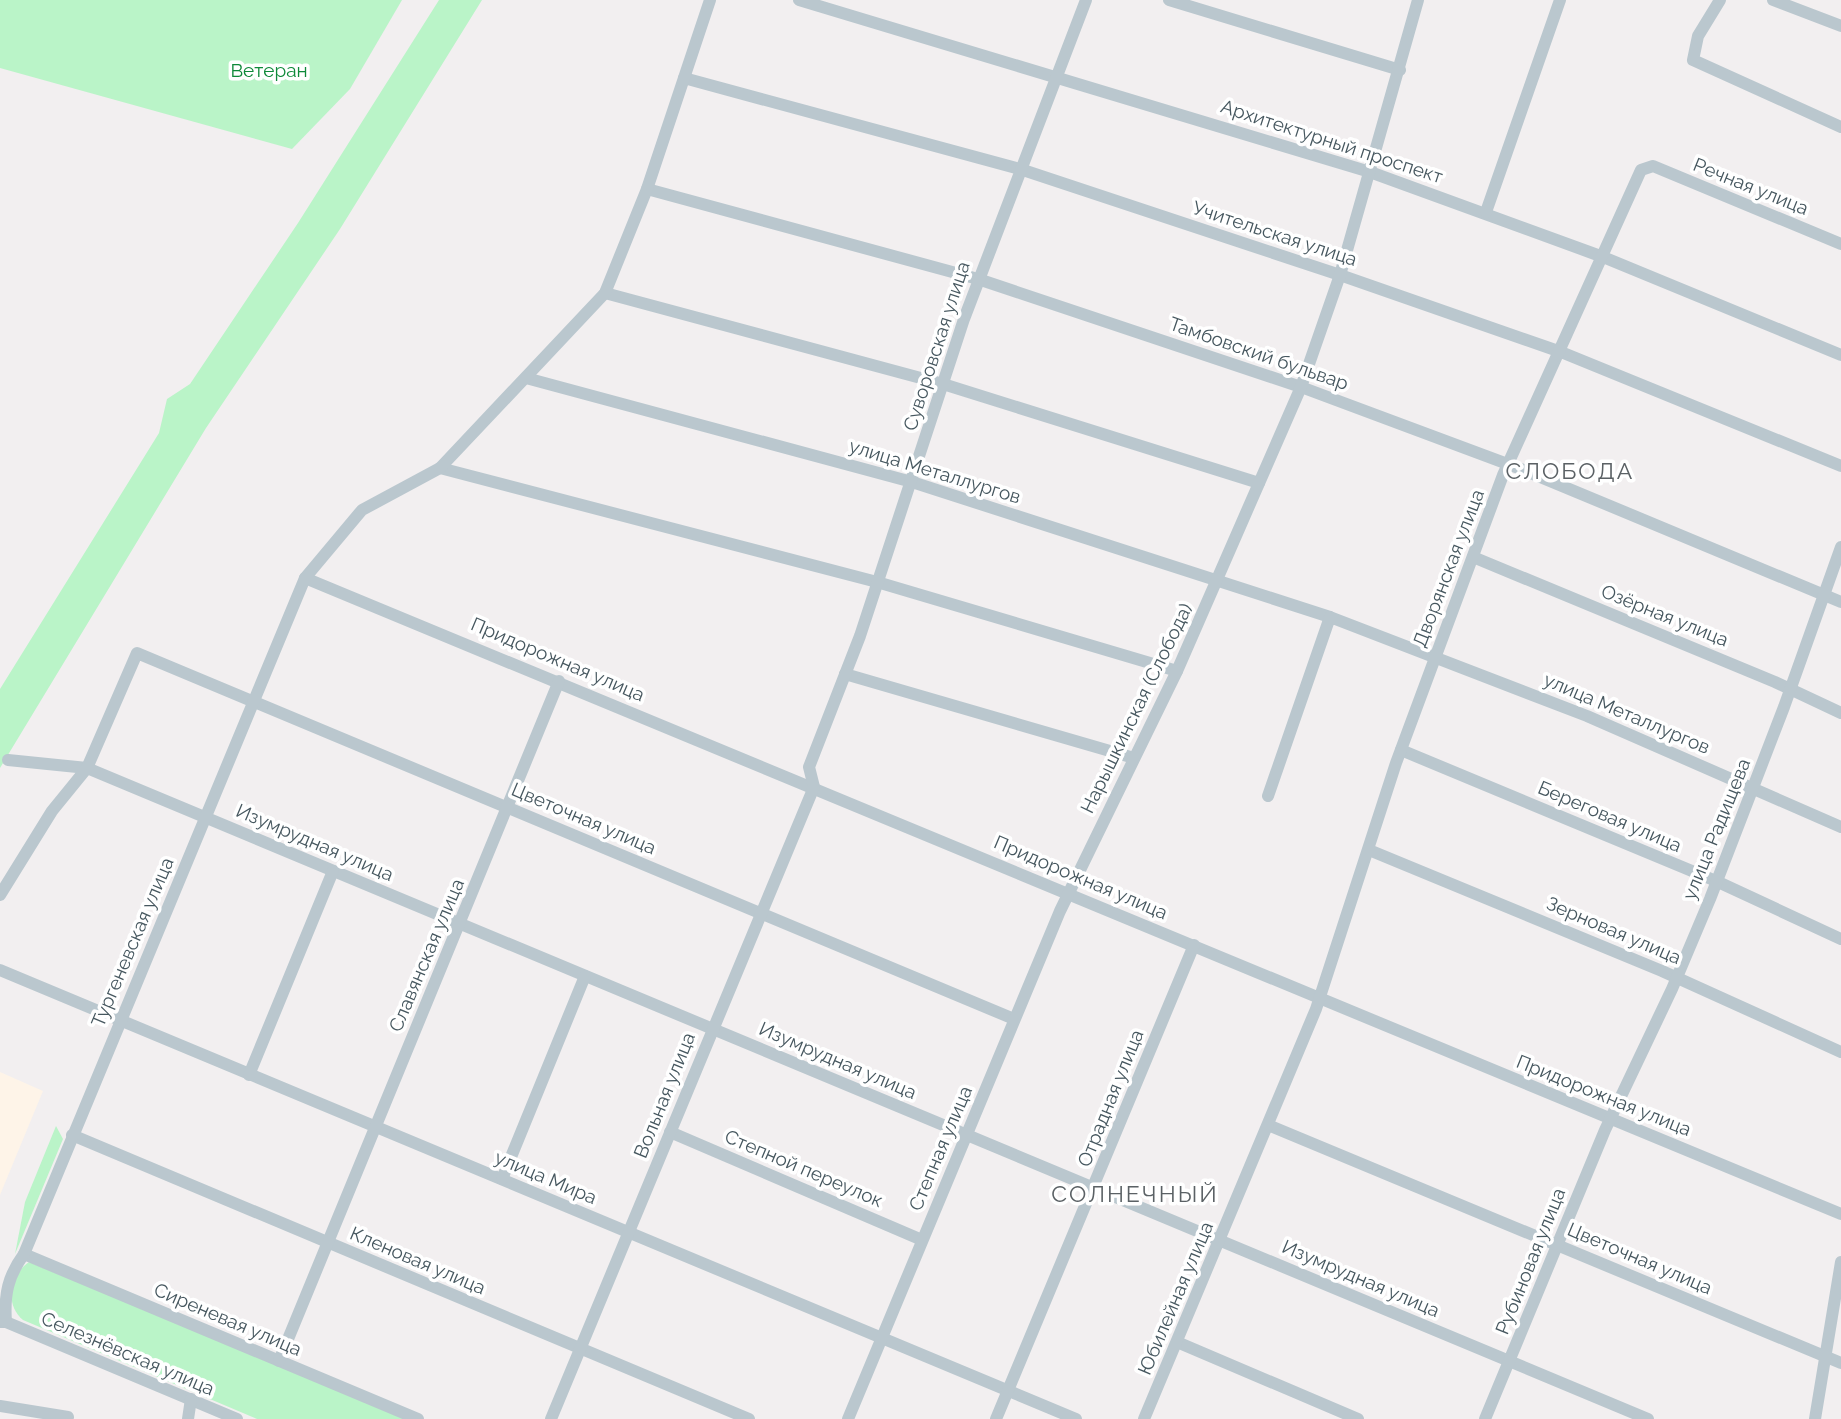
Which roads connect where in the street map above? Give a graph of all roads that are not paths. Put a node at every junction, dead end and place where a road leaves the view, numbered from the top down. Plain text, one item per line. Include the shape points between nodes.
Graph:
1 (710, 0) edge
2 (799, 0) edge
3 (1086, 0) edge
4 (1169, 0) edge
5 (1418, 0) edge
6 (1560, 0) edge
7 (1720, 0) edge
8 (1773, 0) edge
9 (1841, 26) edge
10 (1400, 70) junction
11 (1055, 75) junction
12 (684, 78) junction
13 (1841, 127) edge
14 (1646, 166) joint
15 (1020, 169) junction
16 (1370, 172) junction
17 (647, 189) junction
18 (1486, 212) junction
19 (1841, 244) edge
20 (1603, 257) junction
21 (1340, 275) junction
22 (978, 279) junction
23 (605, 293) junction
24 (1561, 352) junction
25 (1841, 355) edge
26 (526, 378) junction
27 (943, 384) junction
28 (1301, 387) junction
29 (1507, 464) junction
30 (1841, 466) edge
31 (440, 468) junction
32 (912, 482) junction
33 (1259, 483) junction
34 (1841, 547) edge
35 (1473, 557) junction
36 (1837, 575) edge
37 (305, 578) junction
38 (1219, 580) junction
39 (877, 582) junction
40 (1826, 595) junction
41 (1841, 602) edge
42 (1329, 617) junction
43 (1434, 657) junction
44 (1177, 671) junction
45 (845, 674) junction
46 (559, 681) junction
47 (1790, 689) junction
48 (255, 701) junction
49 (1841, 713) edge
50 (1401, 750) junction
51 (1133, 758) junction
52 (8, 760) dead end
53 (87, 768) junction
54 (814, 787) junction
55 (1754, 787) junction
56 (1268, 796) dead end
57 (509, 807) junction
58 (206, 818) junction
59 (1841, 827) edge
60 (1369, 850) junction
61 (333, 871) junction
62 (1716, 881) junction
63 (1069, 893) junction
64 (0, 895) edge
65 (762, 913) junction
66 (459, 923) junction
67 (1841, 939) edge
68 (1194, 945) junction
69 (0, 970) edge
70 (585, 976) junction
71 (1676, 978) junction
72 (1320, 997) junction
73 (1014, 1019) junction
74 (120, 1020) junction
75 (713, 1028) junction
76 (1841, 1052) edge
77 (248, 1074) junction
78 (1611, 1118) junction
79 (1268, 1125) junction
80 (374, 1127) junction
81 (670, 1132) junction
82 (72, 1135) junction
83 (967, 1135) junction
84 (502, 1179) junction
85 (1094, 1188) junction
86 (1841, 1214) edge
87 (628, 1233) junction
88 (922, 1240) junction
89 (1220, 1240) junction
90 (327, 1243) junction
91 (1557, 1245) junction
92 (24, 1254) junction
93 (1841, 1262) edge
94 (3, 1322) edge
95 (881, 1337) junction
96 (1177, 1342) junction
97 (581, 1348) junction
98 (1826, 1356) junction
99 (279, 1361) junction
100 (1510, 1361) junction
101 (1841, 1363) edge
102 (1008, 1391) junction
103 (191, 1399) junction
104 (0, 1406) edge
105 (68, 1417) dead end
106 (188, 1419) edge
107 (237, 1419) edge
108 (418, 1419) edge
109 (551, 1419) edge
110 (749, 1419) edge
111 (848, 1419) edge
112 (996, 1419) edge
113 (1076, 1419) edge
114 (1144, 1419) edge
115 (1358, 1419) edge
116 (1485, 1419) edge
117 (1648, 1419) edge
118 (1815, 1419) edge

1 - 12 street
2 - 11 street, Архитектурный проспект
3 - 11 street, Суворовская улица
4 - 10 street
5 - 10 street
6 - 18 street
7 - 13 street via 1699,36 1693,60
8 - 9 street
10 - 16 street
11 - 15 street, Суворовская улица
11 - 16 street, Архитектурный проспект
12 - 15 street, Учительская улица
12 - 17 street
14 - 19 street, Речная улица
14 - 20 street, Дворянская улица
15 - 21 street, Учительская улица
15 - 22 street, Суворовская улица
16 - 18 street, Архитектурный проспект
16 - 21 street
17 - 22 street, Тамбовский бульвар
17 - 23 street
18 - 20 street, Архитектурный проспект
20 - 24 street, Дворянская улица
20 - 25 street, Архитектурный проспект
21 - 24 street, Учительская улица
21 - 28 street
22 - 27 street, Суворовская улица
22 - 28 street, Тамбовский бульвар
23 - 26 street, Тургеневская улица
23 - 27 street
24 - 29 street, Дворянская улица
24 - 30 street, Учительская улица
26 - 31 street, Тургеневская улица
26 - 32 street, улица Металлургов
27 - 32 street, Суворовская улица
27 - 33 street
28 - 29 street, Тамбовский бульвар
28 - 33 street
29 - 35 street, Дворянская улица
29 - 40 street, Тамбовский бульвар
31 - 37 street, Тургеневская улица via 362,510
31 - 39 street
32 - 38 street, улица Металлургов
32 - 39 street, Суворовская улица
33 - 38 street, Нарышкинская (Слобода)
34 - 36 street, улица Радищева
35 - 43 street, Дворянская улица
35 - 47 street, Озёрная улица
36 - 40 street, улица Радищева
37 - 46 street, Придорожная улица
37 - 48 street, Тургеневская улица
38 - 42 street, улица Металлургов
38 - 44 street, Нарышкинская (Слобода)
39 - 44 street
39 - 45 street, Суворовская улица
40 - 41 street, Тамбовский бульвар
40 - 47 street, улица Радищева
42 - 43 street, улица Металлургов
42 - 56 street
43 - 50 street, Дворянская улица
43 - 55 street, улица Металлургов
44 - 51 street, Нарышкинская (Слобода)
45 - 51 street
45 - 54 street, Суворовская улица via 809,767
46 - 54 street, Придорожная улица
46 - 57 street, Славянская улица
47 - 49 street, Озёрная улица
47 - 55 street, улица Радищева
48 - 53 street, Цветочная улица via 137,653
48 - 57 street, Цветочная улица
48 - 58 street, Тургеневская улица
50 - 60 street, Дворянская улица
50 - 62 street, Береговая улица
51 - 63 street, Нарышкинская (Слобода)
52 - 53 street, Изумрудная улица
53 - 58 street, Изумрудная улица
53 - 64 street via 52,811
54 - 63 street, Придорожная улица
54 - 65 street, Вольная улица
55 - 59 street, улица Металлургов
55 - 62 street, улица Радищева
57 - 65 street, Цветочная улица
57 - 66 street, Славянская улица
58 - 61 street, Изумрудная улица
58 - 74 street, Тургеневская улица
60 - 71 street, Зерновая улица
60 - 72 street, Дворянская улица
61 - 66 street, Изумрудная улица
61 - 77 street
62 - 67 street, Береговая улица
62 - 71 street, улица Радищева
63 - 68 street, Придорожная улица
63 - 73 street, Степная улица
65 - 73 street, Цветочная улица
65 - 75 street, Вольная улица
66 - 70 street, Изумрудная улица
66 - 80 street, Славянская улица
68 - 72 street, Придорожная улица
68 - 85 street, Отрадная улица
69 - 74 street, улица Мира
70 - 75 street, Изумрудная улица
70 - 84 street
71 - 76 street, Зерновая улица
71 - 78 street, улица Радищева
72 - 78 street, Придорожная улица
72 - 79 street, Юбилейная улица
73 - 83 street, Степная улица
74 - 77 street, улица Мира
74 - 82 street, Тургеневская улица
75 - 81 street, Вольная улица
75 - 83 street, Изумрудная улица
77 - 80 street, улица Мира
78 - 86 street, Придорожная улица
78 - 91 street, Рубиновая улица
79 - 89 street, Юбилейная улица
79 - 91 street, Цветочная улица
80 - 84 street, улица Мира
80 - 90 street, Славянская улица
81 - 87 street, Вольная улица
81 - 88 street, Степной переулок
82 - 90 street, Кленовая улица
82 - 92 street, Тургеневская улица
83 - 85 street, Изумрудная улица
83 - 88 street, Степная улица
84 - 87 street, улица Мира
85 - 89 street, Изумрудная улица
85 - 102 street, Отрадная улица
87 - 95 street, улица Мира
87 - 97 street, Вольная улица
88 - 95 street, Степная улица
89 - 96 street, Юбилейная улица
89 - 100 street, Изумрудная улица
90 - 97 street, Кленовая улица
90 - 99 street, Славянская улица
91 - 98 street, Цветочная улица
91 - 100 street, Рубиновая улица
92 - 94 street, Тургеневская улица via 10,1273
92 - 99 street, Сиреневая улица
93 - 98 street
94 - 103 street, Селезнёвская улица
95 - 102 street, улица Мира
95 - 111 street, Степная улица
96 - 114 street, Юбилейная улица
96 - 115 street
97 - 109 street, Вольная улица
97 - 110 street, Кленовая улица
98 - 101 street, Цветочная улица
98 - 118 street
99 - 108 street, Сиреневая улица
100 - 116 street, Рубиновая улица
100 - 117 street, Изумрудная улица
102 - 112 street, Отрадная улица
102 - 113 street, улица Мира
103 - 106 street
103 - 107 street, Селезнёвская улица
104 - 105 street

